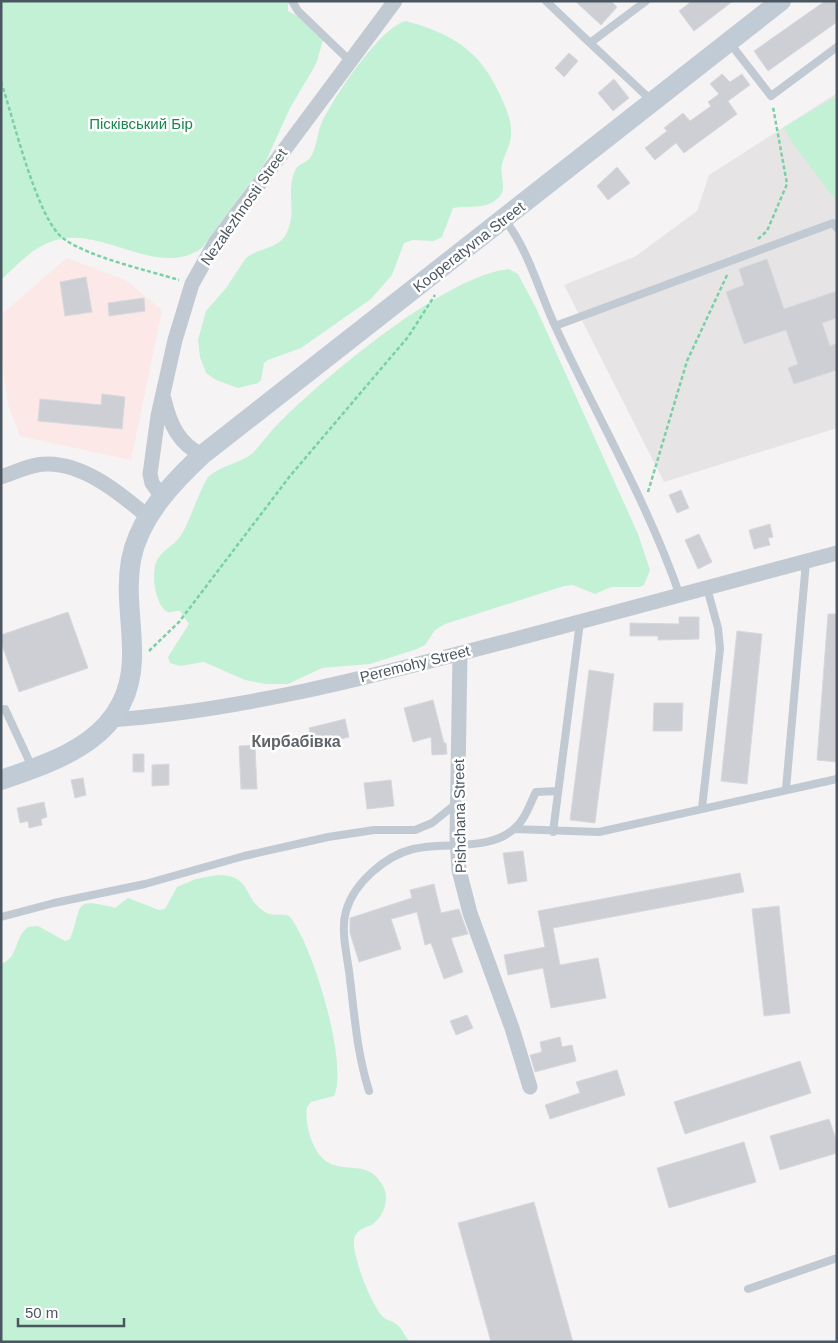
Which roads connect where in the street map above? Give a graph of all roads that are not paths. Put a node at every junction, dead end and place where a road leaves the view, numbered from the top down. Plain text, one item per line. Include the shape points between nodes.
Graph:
1 (292, 1) edge
2 (395, 1) edge
3 (546, 1) edge
4 (646, 1) edge
5 (781, 1) edge
6 (729, 42) junction
7 (590, 43) junction
8 (837, 47) edge
9 (351, 62) junction
10 (654, 103) junction
11 (504, 219) junction
12 (837, 228) edge
13 (555, 326) junction
14 (163, 395) junction
15 (202, 455) junction
16 (1, 477) edge
17 (162, 497) junction
18 (148, 517) junction
19 (837, 553) edge
20 (806, 562) junction
21 (707, 588) junction
22 (680, 596) junction
23 (580, 622) junction
24 (460, 654) junction
25 (2, 707) edge
26 (112, 720) junction
27 (33, 769) junction
28 (837, 779) edge
29 (1, 780) edge
30 (786, 789) junction
31 (558, 791) junction
32 (458, 802) junction
33 (702, 808) junction
34 (514, 829) junction
35 (553, 832) junction
36 (458, 846) junction
37 (1, 917) edge
38 (530, 1087) dead end
39 (369, 1091) dead end
40 (837, 1258) edge
41 (748, 1289) dead end

1 - 9 lane via 298,12
2 - 9 street, Nezalezhnosti Street
3 - 7 lane
4 - 7 lane
5 - 6 street, Kooperatyvna Street
6 - 8 lane via 771,96
6 - 10 street, Kooperatyvna Street
7 - 10 lane
9 - 14 street, Nezalezhnosti Street via 215,244 192,284
10 - 11 street, Kooperatyvna Street
11 - 13 lane via 519,242
11 - 15 street, Kooperatyvna Street
12 - 13 lane via 832,223
13 - 22 lane via 644,511
14 - 15 street via 171,425 183,443
14 - 17 street, Nezalezhnosti Street via 150,474
15 - 17 street, Kooperatyvna Street
16 - 18 street via 39,464 58,464 120,494
17 - 18 street, Kooperatyvna Street
18 - 26 street, Kooperatyvna Street via 134,548 128,580 132,667 122,703
19 - 20 street, Peremohy Street
20 - 21 street, Peremohy Street
20 - 30 lane
21 - 22 street, Peremohy Street
21 - 33 lane via 720,648
22 - 23 street, Peremohy Street
23 - 24 street, Peremohy Street
23 - 31 lane
24 - 26 street, Peremohy Street via 220,708
24 - 32 street, Pishchana Street
25 - 27 lane
26 - 27 street via 89,742
27 - 29 street
28 - 30 lane
30 - 33 lane
31 - 34 lane via 536,792
31 - 35 lane
32 - 36 street, Pishchana Street
32 - 37 lane via 432,823 415,830 374,830 328,837
33 - 35 lane via 600,832
34 - 35 lane
34 - 36 lane via 479,844
36 - 38 street, Pishchana Street via 465,897
36 - 39 lane via 425,847 395,856 364,882 346,912 344,927 356,1041
40 - 41 lane

